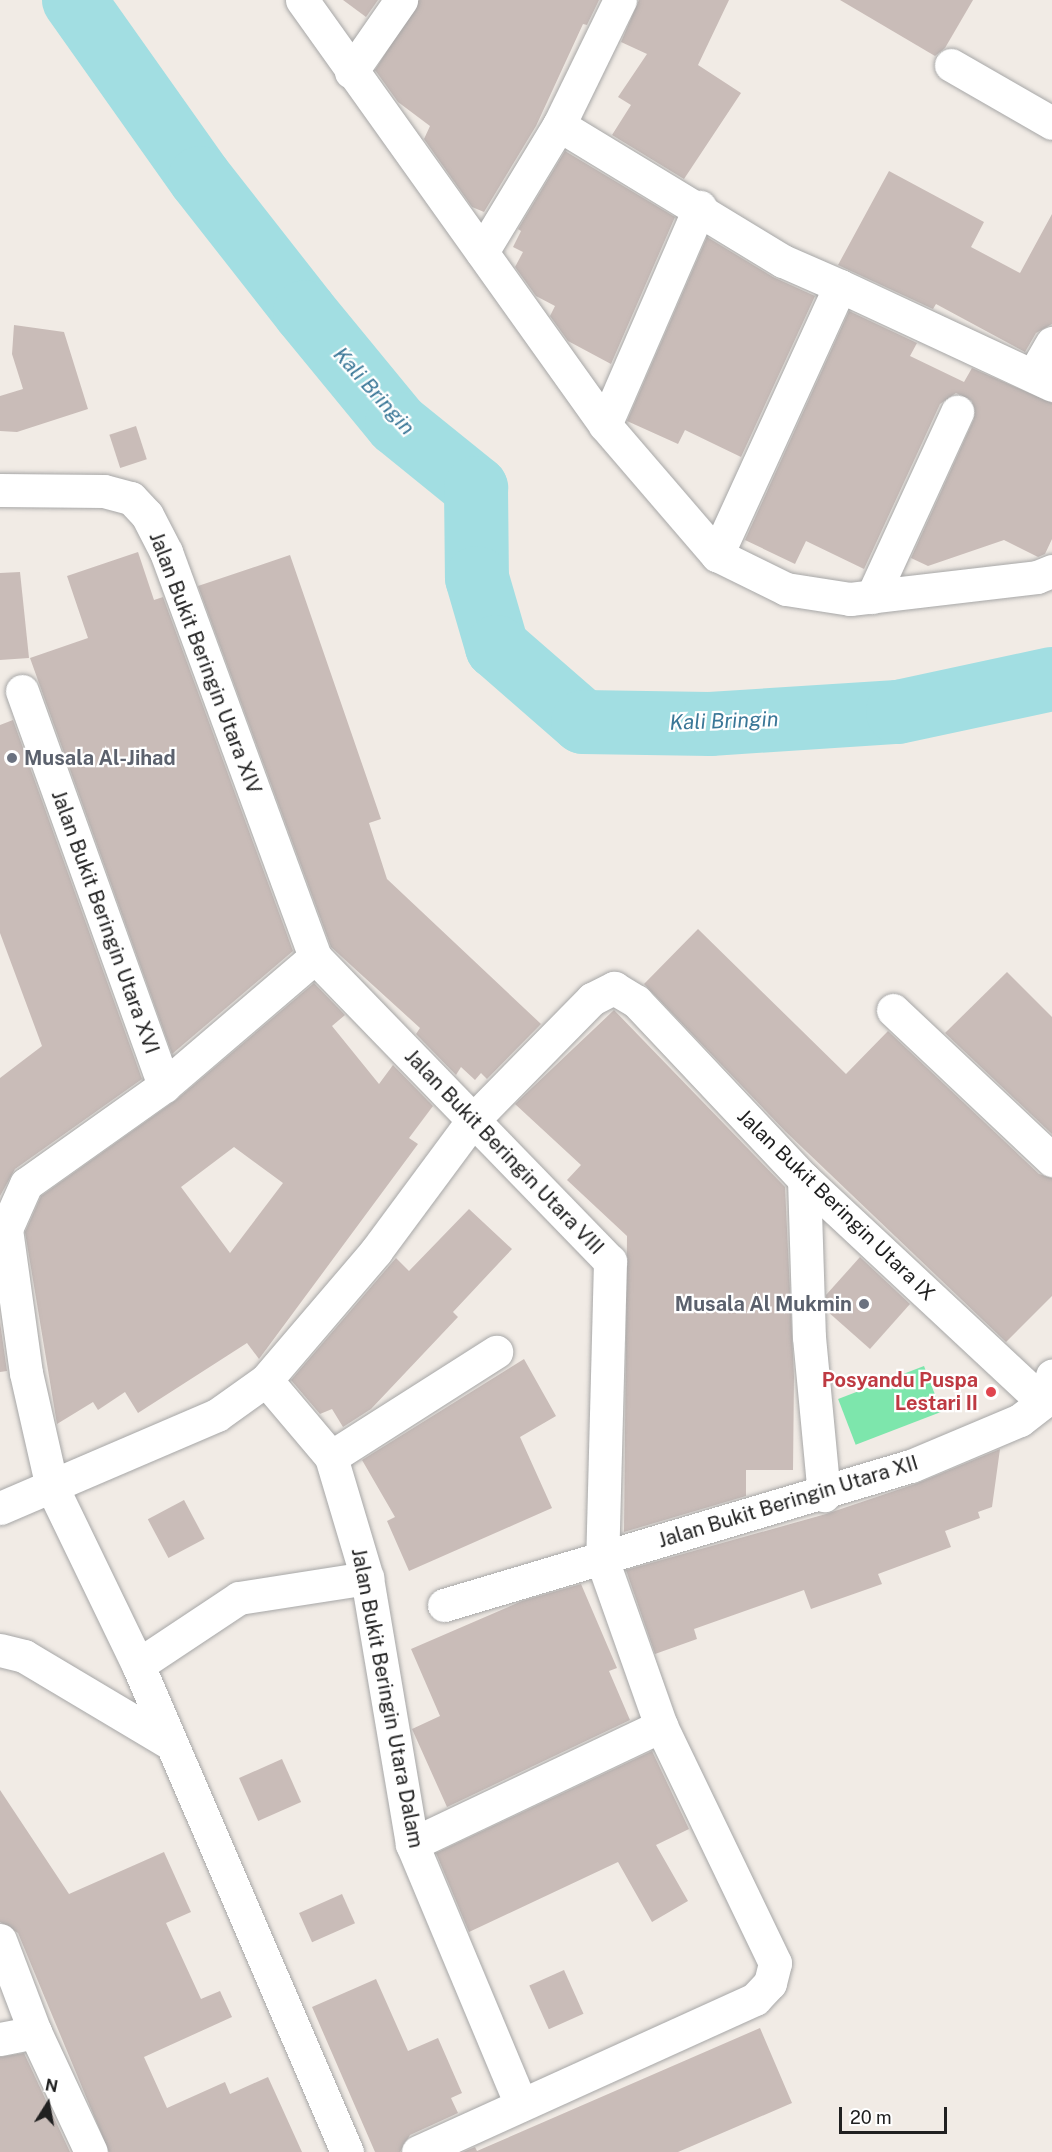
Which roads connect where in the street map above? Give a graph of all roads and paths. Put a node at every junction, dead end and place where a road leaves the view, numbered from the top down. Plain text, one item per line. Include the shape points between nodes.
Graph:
1 (302, 0) edge
2 (401, 0) edge
3 (620, 0) edge
4 (951, 65) dead end
5 (351, 72) junction
6 (1052, 123) edge
7 (559, 125) junction
8 (700, 207) junction
9 (482, 252) junction
10 (840, 286) junction
11 (1052, 343) edge
12 (1043, 380) edge
13 (957, 412) dead end
14 (605, 425) junction
15 (0, 490) edge
16 (717, 555) junction
17 (1052, 571) edge
18 (872, 597) junction
19 (22, 691) dead end
20 (315, 957) junction
21 (893, 1010) dead end
22 (164, 1086) junction
23 (473, 1120) junction
24 (1052, 1161) edge
25 (804, 1179) junction
26 (496, 1353) dead end
27 (266, 1380) junction
28 (1048, 1389) edge
29 (331, 1457) junction
30 (52, 1487) junction
31 (824, 1495) junction
32 (0, 1508) edge
33 (602, 1560) junction
34 (367, 1578) junction
35 (444, 1605) dead end
36 (0, 1650) edge
37 (138, 1665) junction
38 (661, 1726) junction
39 (170, 1743) junction
40 (412, 1844) junction
41 (0, 1940) edge
42 (35, 2032) junction
43 (0, 2039) edge
44 (520, 2102) junction
45 (91, 2152) edge
46 (347, 2152) edge
47 (418, 2152) edge

1 - 5 street
2 - 5 street
3 - 7 street
4 - 6 street
5 - 9 street
7 - 8 street
7 - 9 street
8 - 10 street via 783,261
8 - 14 street
9 - 14 street
10 - 12 street
10 - 16 street
11 - 12 street
13 - 18 street
14 - 16 street
15 - 20 street, Jalan Bukit Beringin Utara XIV via 104,491 131,498 147,515 166,552
16 - 18 street via 786,589 819,597
17 - 18 street via 1037,577
19 - 22 street, Jalan Bukit Beringin Utara XVI
20 - 22 street
20 - 23 street, Jalan Bukit Beringin Utara VIII
21 - 24 street
22 - 30 street via 26,1184 6,1229 26,1373
23 - 25 street, Jalan Bukit Beringin Utara IX via 592,999 614,988 636,1001
23 - 27 street via 376,1251
23 - 33 street, Jalan Bukit Beringin Utara VIII via 610,1261
25 - 28 street, Jalan Bukit Beringin Utara IX
25 - 31 street via 809,1337
26 - 29 street
27 - 29 street
27 - 30 street via 217,1415
28 - 31 street, Jalan Bukit Beringin Utara XII via 1020,1420 911,1466
29 - 34 street, Jalan Bukit Beringin Utara Dalam
30 - 32 street
30 - 37 street
31 - 33 street, Jalan Bukit Beringin Utara XII
33 - 35 street, Jalan Bukit Beringin Utara XII
33 - 38 street
34 - 37 street via 239,1598
34 - 40 street, Jalan Bukit Beringin Utara Dalam
36 - 39 street via 24,1656 104,1700
37 - 39 street
38 - 40 street
38 - 44 street via 769,1944 775,1963 770,1983 755,1999
39 - 46 street
40 - 44 street, Jalan Bukit Beringin Utara Dalam
41 - 42 street
42 - 43 street
42 - 45 street
44 - 47 street

